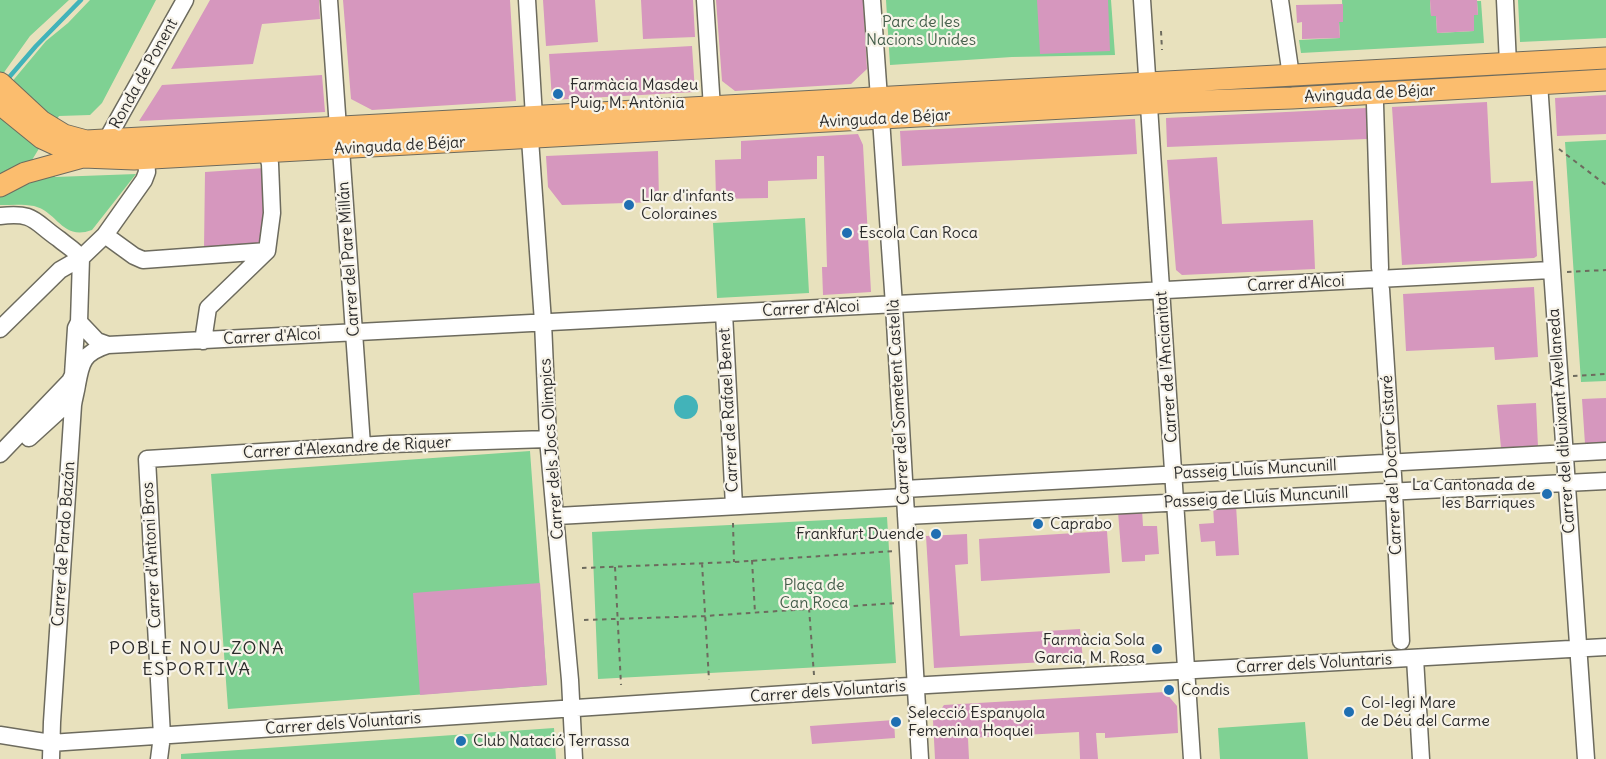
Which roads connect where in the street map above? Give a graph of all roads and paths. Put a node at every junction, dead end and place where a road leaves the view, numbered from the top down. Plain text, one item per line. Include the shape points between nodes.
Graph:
1 (185, 0) edge
2 (329, 0) edge
3 (527, 0) edge
4 (705, 0) edge
5 (872, 0) edge
6 (1142, 0) edge
7 (1281, 0) edge
8 (1505, 0) edge
9 (1161, 31) dead end
10 (1162, 56) dead end
11 (1606, 58) edge
12 (1508, 64) junction
13 (1291, 76) junction
14 (1606, 80) edge
15 (0, 83) edge
16 (1539, 83) junction
17 (1148, 94) junction
18 (879, 98) junction
19 (0, 104) edge
20 (1375, 104) dead end
21 (712, 108) junction
22 (534, 117) junction
23 (881, 119) junction
24 (35, 125) junction
25 (339, 128) junction
26 (241, 133) junction
27 (530, 139) junction
28 (106, 141) junction
29 (1556, 148) dead end
30 (341, 149) junction
31 (267, 152) junction
32 (83, 157) junction
33 (152, 163) junction
34 (1606, 185) edge
35 (0, 186) edge
36 (1, 216) edge
37 (105, 235) junction
38 (267, 251) junction
39 (81, 258) junction
40 (1380, 268) dead end
41 (1606, 270) edge
42 (1558, 271) junction
43 (1381, 289) dead end
44 (1162, 290) junction
45 (894, 305) junction
46 (724, 314) junction
47 (79, 322) junction
48 (543, 322) junction
49 (0, 329) edge
50 (355, 333) junction
51 (203, 341) junction
52 (108, 345) junction
53 (1606, 374) edge
54 (1573, 376) dead end
55 (74, 397) junction
56 (548, 439) junction
57 (362, 446) junction
58 (1606, 451) edge
59 (0, 454) edge
60 (1566, 454) junction
61 (147, 459) joint
62 (1392, 462) junction
63 (0, 466) edge
64 (1174, 474) junction
65 (1606, 481) edge
66 (1567, 483) junction
67 (1394, 491) junction
68 (904, 493) junction
69 (1176, 502) junction
70 (734, 513) junction
71 (557, 516) junction
72 (906, 516) junction
73 (894, 551) dead end
74 (752, 560) junction
75 (735, 561) junction
76 (702, 563) junction
77 (615, 567) junction
78 (582, 568) dead end
79 (897, 603) dead end
80 (809, 608) junction
81 (755, 613) junction
82 (705, 616) junction
83 (584, 620) dead end
84 (618, 620) junction
85 (1401, 641) dead end
86 (1606, 647) edge
87 (1577, 649) junction
88 (1415, 658) junction
89 (1187, 671) junction
90 (814, 675) dead end
91 (709, 680) dead end
92 (621, 685) dead end
93 (915, 686) junction
94 (571, 708) junction
95 (0, 735) edge
96 (162, 736) junction
97 (51, 751) edge
98 (159, 759) edge
99 (574, 759) edge
100 (920, 759) edge
101 (1192, 759) edge
102 (1421, 759) edge
103 (1586, 759) edge

1 - 28 street, Ronda de Ponent
2 - 25 street, Carrer del Pare Millán
3 - 22 street
4 - 21 street
5 - 18 street
6 - 17 street, Carrer de l'Ancianitat
7 - 13 street
8 - 12 street
9 - 10 path
11 - 12 main road, Avinguda de Béjar
12 - 13 main road, Avinguda de Béjar
13 - 17 main road, Avinguda de Béjar
14 - 16 main road, Avinguda de Béjar
15 - 24 main road
16 - 17 main road, Avinguda de Béjar via 1292,98
16 - 42 street, Carrer del dibuixant Avellaneda
17 - 18 main road, Avinguda de Béjar
17 - 23 main road, Avinguda de Béjar
17 - 44 street, Carrer de l'Ancianitat
18 - 21 main road, Avinguda de Béjar
18 - 23 main road
19 - 24 main road
20 - 40 street
21 - 22 main road, Avinguda de Béjar
22 - 25 main road, Avinguda de Béjar
23 - 27 main road, Avinguda de Béjar
23 - 45 street, Carrer del Sometent Castellà
24 - 28 main road, Avinguda de Béjar via 86,141
24 - 32 main road, Avinguda de Béjar via 50,143
25 - 26 main road, Avinguda de Béjar
25 - 30 main road, Carrer del Pare Millán
26 - 28 main road, Avinguda de Béjar
26 - 33 main road, Avinguda de Béjar via 209,144 175,146
27 - 30 main road, Avinguda de Béjar
27 - 48 street, Carrer dels Jocs Olimpics
28 - 32 street, Ronda de Ponent
29 - 34 path
30 - 31 main road, Avinguda de Béjar
30 - 50 street, Carrer del Pare Millán
31 - 33 main road, Avinguda de Béjar
31 - 38 street via 272,213
32 - 33 main road, Avinguda de Béjar
32 - 35 main road, Ronda de Ponent via 25,173
33 - 37 street
36 - 39 street via 22,214 35,218
37 - 38 street via 143,260
37 - 39 street
38 - 51 street via 208,308
39 - 47 street
39 - 49 street via 60,270
41 - 42 path
42 - 44 street, Carrer d'Alcoi
42 - 60 street, Carrer del dibuixant Avellaneda
43 - 62 street, Carrer del Doctor Cistaré
44 - 45 street, Carrer d'Alcoi
44 - 64 street, Carrer de l'Ancianitat
45 - 46 street, Carrer d'Alcoi
45 - 68 street, Carrer del Sometent Castellà
46 - 48 street, Carrer d'Alcoi
46 - 70 street, Carrer de Rafael Benet
47 - 52 street via 97,341
47 - 59 street via 70,381
48 - 50 street, Carrer d'Alcoi
48 - 56 street, Carrer dels Jocs Olimpics
50 - 51 street, Carrer d'Alcoi
50 - 57 street, Carrer del Pare Millán
51 - 52 street, Carrer d'Alcoi
52 - 55 street, Carrer de Pardo Bazán via 82,361
53 - 54 path
55 - 63 street
55 - 97 street, Carrer de Pardo Bazán
56 - 57 street, Carrer d'Alexandre de Riquer
56 - 71 street, Carrer dels Jocs Olimpics
57 - 61 street, Carrer d'Alexandre de Riquer
58 - 60 street, Passeig Lluís Muncunill
60 - 62 street, Passeig Lluís Muncunill
60 - 66 street, Carrer del dibuixant Avellaneda
61 - 96 street, Carrer d'Antoni Bros
62 - 64 street, Passeig Lluís Muncunill
62 - 67 street, Carrer del Doctor Cistaré
64 - 68 street, Passeig Lluís Muncunill
64 - 69 street, Carrer de l'Ancianitat
65 - 66 street, Passeig de Lluís Muncunill
66 - 67 street, Passeig de Lluís Muncunill
66 - 87 street, Carrer del dibuixant Avellaneda
67 - 69 street, Passeig de Lluís Muncunill
67 - 85 street, Carrer del Doctor Cistaré
68 - 70 street
68 - 72 street, Carrer del Sometent Castellà
69 - 72 street, Passeig de Lluís Muncunill
69 - 89 street, Carrer de l'Ancianitat
70 - 71 street
70 - 75 path
71 - 94 street, Carrer dels Jocs Olimpics
72 - 93 street, Carrer del Sometent Castellà
73 - 74 path
74 - 75 path
74 - 81 path
75 - 76 path
76 - 77 path
76 - 82 path
77 - 78 path
77 - 84 path
79 - 80 path
80 - 81 path
80 - 90 path
81 - 82 path
82 - 84 path
82 - 91 path
83 - 84 path
84 - 92 path
86 - 87 street, Carrer dels Voluntaris
87 - 88 street, Carrer dels Voluntaris
87 - 103 street, Carrer del dibuixant Avellaneda
88 - 89 street, Carrer dels Voluntaris
88 - 102 street
89 - 93 street, Carrer dels Voluntaris
89 - 101 street, Carrer de l'Ancianitat
93 - 94 street, Carrer dels Voluntaris
93 - 100 street, Carrer del Sometent Castellà
94 - 96 street, Carrer dels Voluntaris
94 - 99 street, Carrer dels Jocs Olimpics
95 - 97 street, Carrer dels Voluntaris
96 - 97 street, Carrer dels Voluntaris
96 - 98 street, Carrer d'Antoni Bros

